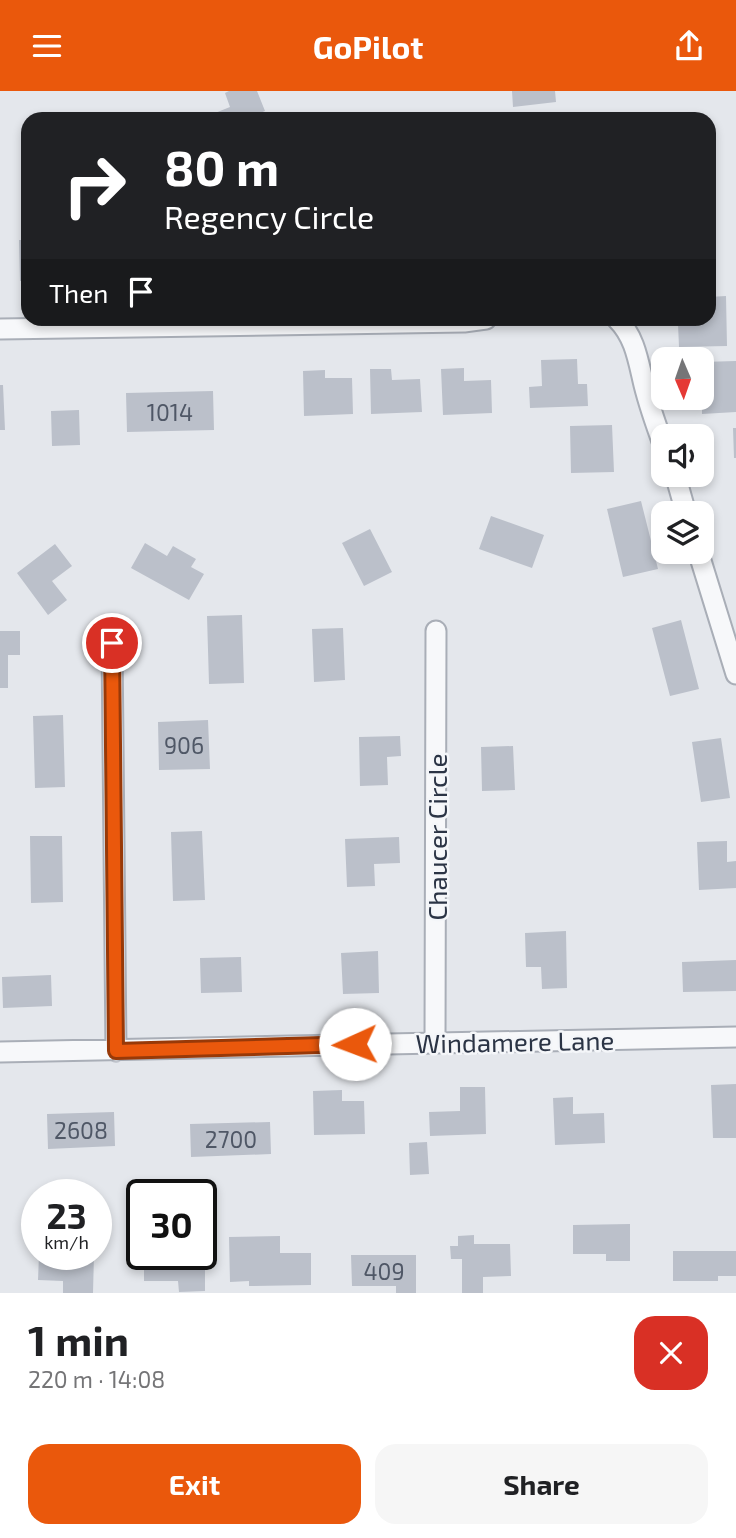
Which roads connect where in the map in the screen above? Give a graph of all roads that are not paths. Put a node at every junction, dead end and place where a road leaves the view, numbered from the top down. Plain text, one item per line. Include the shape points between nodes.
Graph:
1 (190, 326) edge
2 (624, 326) edge
3 (0, 329) edge
4 (655, 424) edge
5 (702, 564) edge
6 (436, 631) dead end
7 (112, 643) dead end
8 (736, 674) edge
9 (736, 1037) edge
10 (435, 1042) junction
11 (116, 1051) junction
12 (0, 1052) edge

1 - 3 street
2 - 4 street via 636,350
5 - 8 street
6 - 10 street, Chaucer Circle
7 - 11 street
9 - 10 street, Windamere Lane
10 - 11 street, Windamere Lane
11 - 12 street, Windamere Lane

